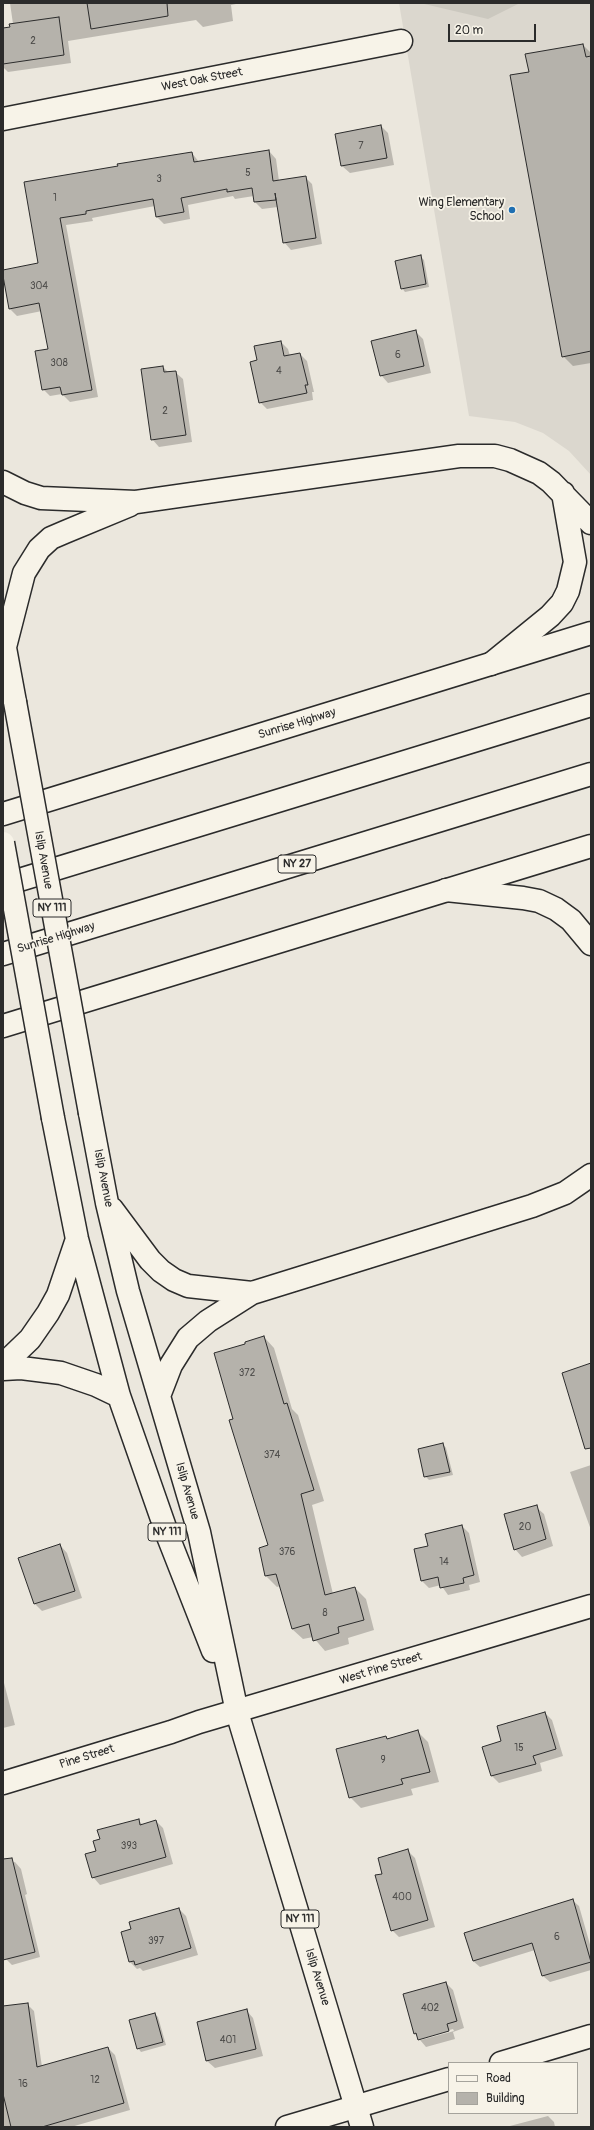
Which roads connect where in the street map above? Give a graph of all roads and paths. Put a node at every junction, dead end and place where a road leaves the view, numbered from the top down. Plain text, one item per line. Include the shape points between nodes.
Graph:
1 (401, 41) dead end
2 (3, 119) edge
3 (3, 482) edge
4 (563, 493) junction
5 (136, 502) junction
6 (591, 524) edge
7 (591, 633) edge
8 (4, 642) edge
9 (491, 664) junction
10 (591, 705) edge
11 (591, 774) edge
12 (3, 814) edge
13 (3, 842) edge
14 (591, 846) edge
15 (3, 885) edge
16 (446, 890) junction
17 (591, 944) edge
18 (3, 954) edge
19 (3, 1026) edge
20 (591, 1175) edge
21 (107, 1203) junction
22 (77, 1238) junction
23 (252, 1293) junction
24 (3, 1365) edge
25 (3, 1368) edge
26 (118, 1396) junction
27 (159, 1396) junction
28 (591, 1606) edge
29 (237, 1712) junction
30 (171, 1732) joint
31 (3, 1783) edge
32 (591, 2036) edge
33 (504, 2062) edge
34 (448, 2079) edge
35 (356, 2106) junction
36 (287, 2127) edge
37 (362, 2127) edge

1 - 2 main road, West Oak Street
3 - 5 main road via 41,498
4 - 5 main road via 526,466 495,456 471,455
4 - 6 main road
4 - 9 main road via 575,562 568,591 562,603 550,616
5 - 8 main road via 51,538 39,549 24,573
7 - 9 main road, Sunrise Highway
8 - 21 main road, Islip Avenue / NY 111, bridge
9 - 12 main road, Sunrise Highway
10 - 15 main road
11 - 18 main road, Sunrise Highway / NY 27
13 - 22 main road, Islip Avenue / NY 111, bridge
14 - 16 main road
16 - 17 main road via 539,901 571,920
16 - 19 main road
20 - 23 main road via 565,1193 543,1202
21 - 23 main road via 150,1260 174,1280 188,1286
21 - 27 main road, Islip Avenue / NY 111 via 143,1345
22 - 24 main road via 58,1295 48,1313 30,1339
22 - 26 main road, Islip Avenue / NY 111
23 - 27 main road via 208,1321 188,1338 171,1365
25 - 26 main road via 61,1373
26 - 29 main road, Islip Avenue / NY 111 via 169,1539
27 - 29 main road, Islip Avenue / NY 111 via 198,1532
28 - 29 main road, West Pine Street
29 - 30 main road, West Pine Street
29 - 35 main road, Islip Avenue / NY 111
30 - 31 main road, Pine Street
32 - 33 main road
34 - 35 main road
35 - 36 main road
35 - 37 main road, Islip Avenue / NY 111

